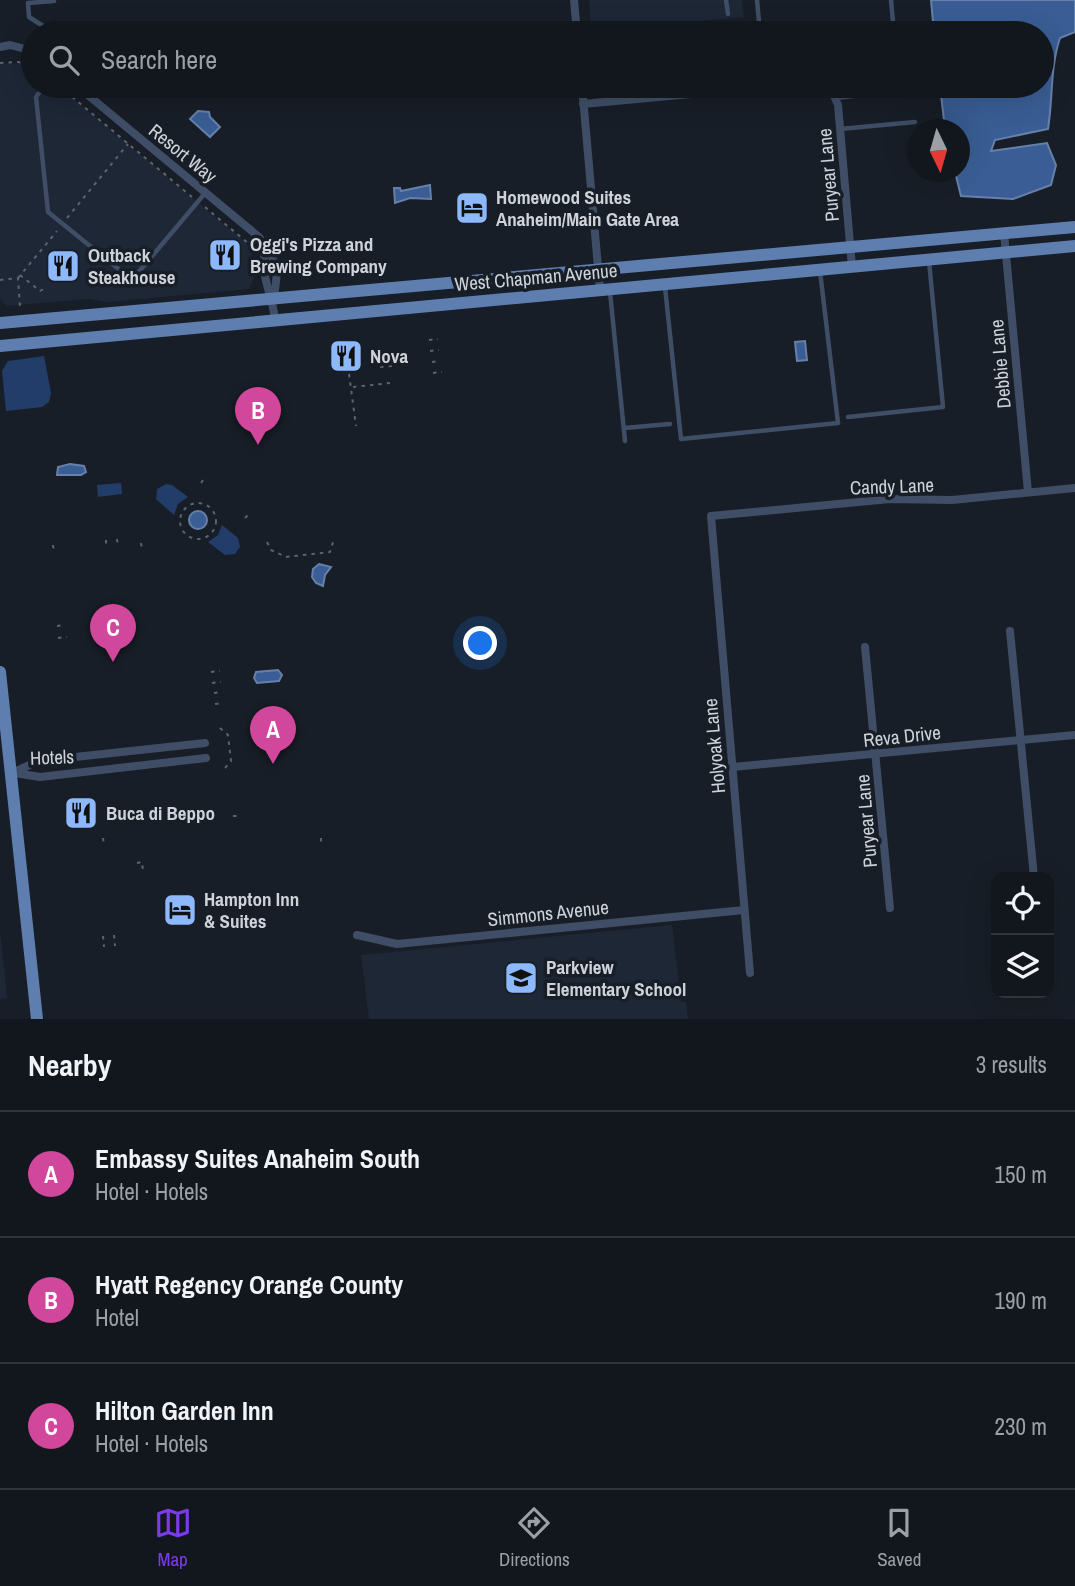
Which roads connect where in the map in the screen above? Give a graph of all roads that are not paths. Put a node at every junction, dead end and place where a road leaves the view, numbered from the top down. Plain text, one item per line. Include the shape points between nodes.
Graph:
1 (574, 0) edge
2 (726, 0) edge
3 (757, 0) edge
4 (891, 0) edge
5 (54, 1) edge
6 (728, 14) dead end
7 (35, 21) edge
8 (576, 21) edge
9 (759, 21) edge
10 (893, 21) edge
11 (0, 47) edge
12 (21, 50) edge
13 (36, 98) edge
14 (92, 98) edge
15 (583, 98) edge
16 (630, 98) edge
17 (836, 98) edge
18 (583, 104) junction
19 (907, 123) edge
20 (839, 129) junction
21 (206, 192) junction
22 (1075, 227) edge
23 (1004, 233) junction
24 (1075, 246) edge
25 (266, 248) junction
26 (850, 248) junction
27 (1005, 253) junction
28 (929, 261) junction
29 (852, 267) junction
30 (820, 270) junction
31 (599, 271) junction
32 (664, 284) junction
33 (605, 289) junction
34 (273, 301) junction
35 (275, 320) junction
36 (0, 323) edge
37 (0, 346) edge
38 (848, 417) dead end
39 (670, 424) dead end
40 (624, 428) junction
41 (625, 441) dead end
42 (1075, 488) edge
43 (1028, 492) junction
44 (711, 516) joint
45 (1010, 631) dead end
46 (865, 647) dead end
47 (0, 673) edge
48 (1075, 735) edge
49 (1021, 740) junction
50 (205, 743) dead end
51 (876, 755) junction
52 (206, 758) dead end
53 (733, 767) junction
54 (12, 773) junction
55 (1034, 872) edge
56 (890, 908) dead end
57 (744, 910) junction
58 (357, 936) dead end
59 (750, 973) dead end
60 (37, 1019) edge

1 - 8 street
2 - 6 lane
3 - 9 lane
4 - 10 lane
5 - 7 lane via 28,3 29,17
11 - 12 street
13 - 21 lane via 48,212 132,280
14 - 21 street, Resort Way
15 - 18 street
16 - 18 street
17 - 20 street, Puryear Lane
18 - 31 street
19 - 20 lane
20 - 26 street, Puryear Lane
21 - 25 street, Resort Way
22 - 23 main road, West Chapman Avenue
23 - 26 main road, West Chapman Avenue
23 - 27 street, Debbie Lane
24 - 27 main road, West Chapman Avenue
25 - 34 street, Resort Way via 264,278
25 - 34 street, Resort Way via 276,261
26 - 29 street, Puryear Lane
26 - 31 main road, West Chapman Avenue
27 - 28 main road, West Chapman Avenue
27 - 43 street, Debbie Lane
28 - 29 main road, West Chapman Avenue
28 - 38 lane via 943,407
29 - 30 main road, West Chapman Avenue
30 - 32 main road, West Chapman Avenue
30 - 32 lane via 838,423 681,439
31 - 33 street
31 - 34 main road, West Chapman Avenue
32 - 33 main road, West Chapman Avenue
33 - 35 main road, West Chapman Avenue
33 - 40 lane
34 - 35 street, Resort Way
34 - 36 main road, West Chapman Avenue
35 - 37 main road, West Chapman Avenue
39 - 40 lane
40 - 41 lane
42 - 43 street, Candy Lane
43 - 44 street, Candy Lane
44 - 53 street, Holyoak Lane
45 - 49 street
46 - 51 street, Puryear Lane
47 - 54 main road
48 - 49 street, Reva Drive
49 - 51 street, Reva Drive
49 - 55 street
50 - 54 street, Hotels via 38,761
51 - 53 street, Reva Drive
51 - 56 street, Puryear Lane
52 - 54 street, Hotels via 40,776
53 - 57 street, Holyoak Lane
54 - 60 main road
57 - 58 street, Simmons Avenue via 397,944
57 - 59 street, Holyoak Lane

